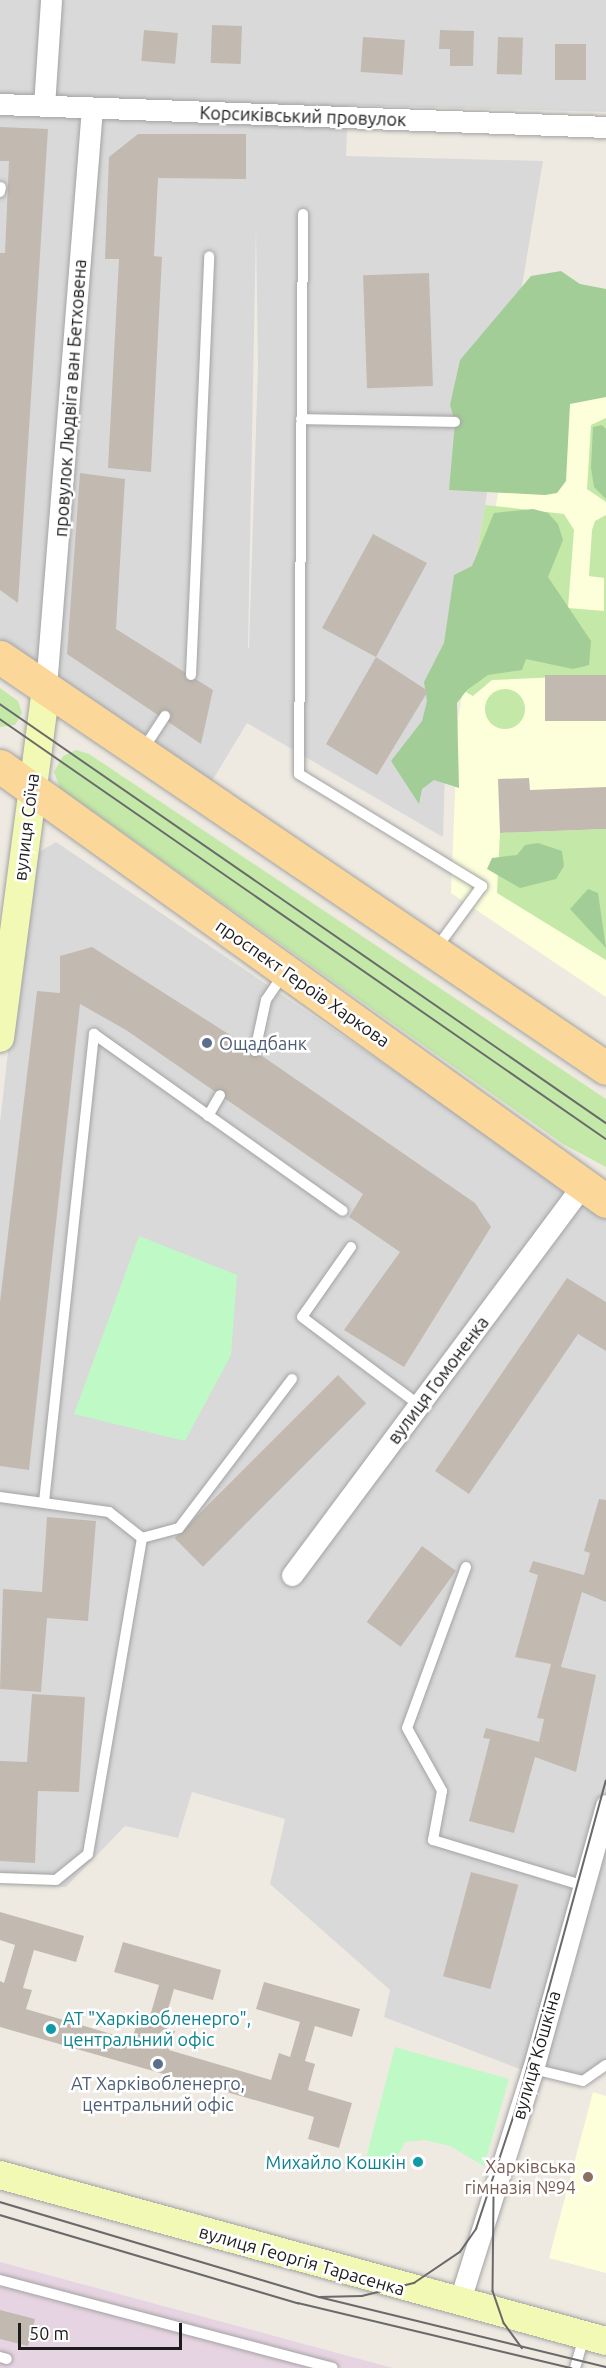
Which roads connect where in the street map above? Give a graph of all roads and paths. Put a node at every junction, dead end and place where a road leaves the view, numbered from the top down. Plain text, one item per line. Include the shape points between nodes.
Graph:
1 (51, 0) edge
2 (0, 104) edge
3 (44, 106) junction
4 (92, 108) junction
5 (606, 127) edge
6 (303, 214) dead end
7 (209, 256) dead end
8 (302, 419) junction
9 (455, 422) dead end
10 (0, 657) edge
11 (191, 675) dead end
12 (46, 687) junction
13 (165, 716) dead end
14 (140, 754) junction
15 (0, 766) edge
16 (30, 788) junction
17 (435, 950) junction
18 (286, 970) junction
19 (0, 1038) edge
20 (255, 1051) dead end
21 (606, 1068) edge
22 (220, 1095) dead end
23 (208, 1116) junction
24 (594, 1192) edge
25 (343, 1211) dead end
26 (351, 1247) dead end
27 (292, 1379) dead end
28 (419, 1405) junction
29 (0, 1497) edge
30 (44, 1502) junction
31 (142, 1538) junction
32 (466, 1567) dead end
33 (292, 1575) dead end
34 (606, 1805) edge
35 (0, 1878) edge
36 (584, 1886) junction
37 (606, 2066) edge
38 (533, 2069) junction
39 (0, 2175) edge
40 (0, 2280) edge
41 (459, 2303) junction
42 (595, 2338) edge
43 (333, 2368) edge
44 (575, 2368) edge

1 - 3 street
2 - 3 street, Корсиківський провулок
3 - 4 street, Корсиківський провулок
4 - 5 street, Корсиківський провулок
4 - 12 street, провулок Людвіга ван Бетховена
6 - 8 lane
7 - 11 lane
8 - 9 lane
8 - 17 lane via 299,774 482,886
10 - 12 main road
12 - 14 main road
12 - 16 main road, вулиця Соїча
13 - 14 lane
14 - 17 main road
15 - 16 main road, проспект Героїв Харкова
16 - 18 main road, проспект Героїв Харкова
16 - 19 main road, вулиця Соїча
17 - 21 main road
18 - 20 lane via 266,1000
18 - 24 main road, проспект Героїв Харкова
22 - 23 lane
23 - 25 lane
23 - 30 lane via 94,1034
24 - 28 street, вулиця Гомоненка
26 - 28 lane via 302,1317
27 - 31 lane via 179,1528
28 - 33 street, вулиця Гомоненка
29 - 30 lane
30 - 31 lane via 109,1512
31 - 35 lane via 88,1854 56,1880
32 - 36 lane via 407,1728 442,1791 433,1840
34 - 36 street, вулиця Кошкіна
36 - 38 street, вулиця Кошкіна
37 - 38 lane via 583,2081
38 - 41 street, вулиця Кошкіна
39 - 41 main road, вулиця Георгія Тарасенка
40 - 43 lane
41 - 42 main road, вулиця Георгія Тарасенка
42 - 44 lane

